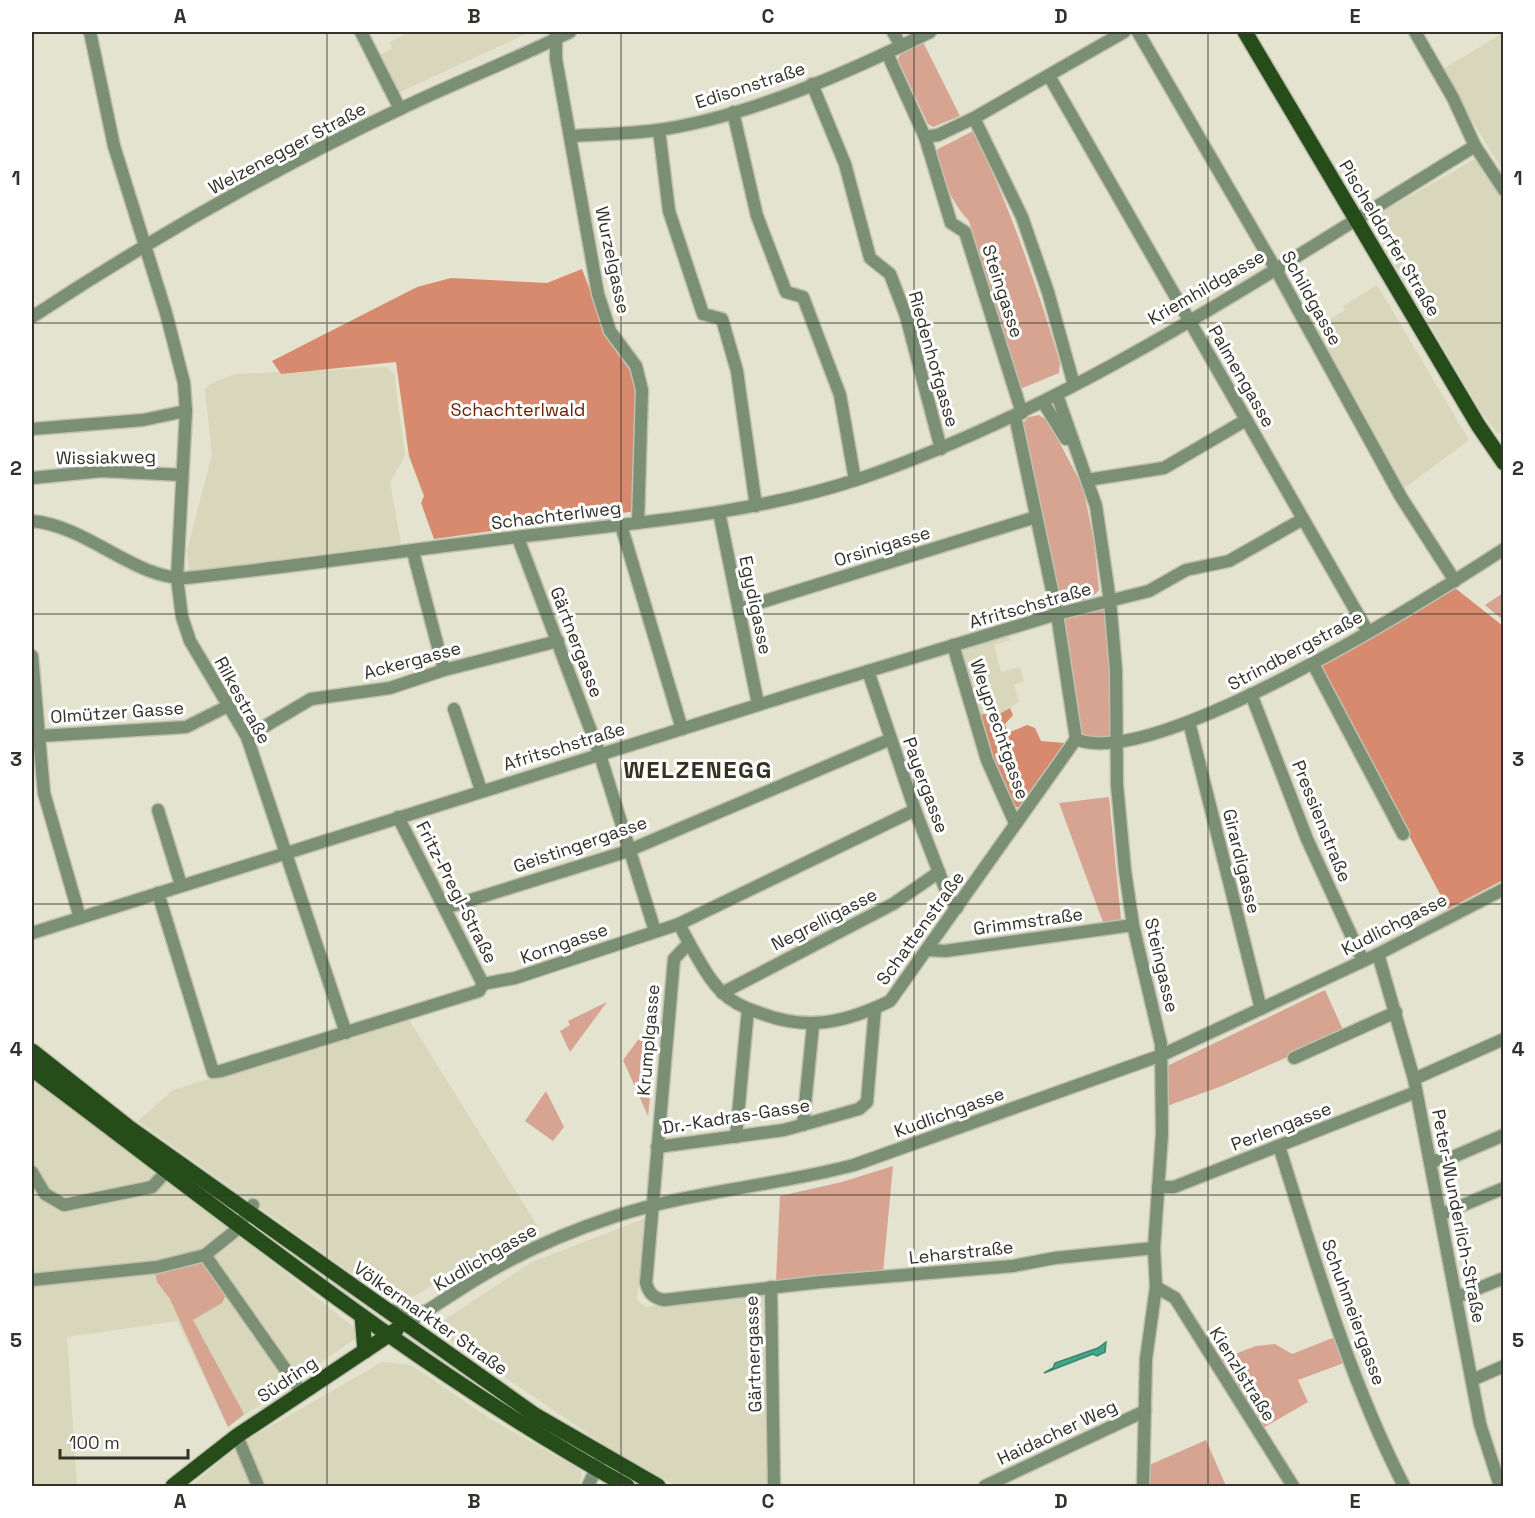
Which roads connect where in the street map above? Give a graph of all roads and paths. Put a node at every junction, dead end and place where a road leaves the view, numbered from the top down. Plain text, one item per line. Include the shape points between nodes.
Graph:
1 (90, 32) edge
2 (361, 32) edge
3 (570, 32) edge
4 (893, 32) edge
5 (930, 32) edge
6 (1124, 32) edge
7 (1138, 32) edge
8 (1245, 32) edge
9 (1415, 32) edge
10 (556, 35) edge
11 (901, 46) junction
12 (887, 53) junction
13 (1049, 76) junction
14 (812, 84) junction
15 (400, 109) junction
16 (733, 112) junction
17 (974, 118) junction
18 (659, 130) junction
19 (571, 136) junction
20 (925, 137) junction
21 (1475, 146) junction
22 (1503, 190) edge
23 (1356, 218) junction
24 (146, 246) junction
25 (1275, 268) junction
26 (32, 317) edge
27 (1188, 320) junction
28 (1074, 385) junction
29 (1058, 394) junction
30 (1043, 402) junction
31 (186, 411) junction
32 (1018, 414) junction
33 (1246, 420) junction
34 (34, 429) edge
35 (941, 449) junction
36 (1076, 456) junction
37 (1503, 462) edge
38 (182, 475) junction
39 (32, 478) edge
40 (855, 480) junction
41 (1087, 480) junction
42 (756, 506) junction
43 (719, 512) junction
44 (1036, 517) junction
45 (1303, 519) junction
46 (32, 521) edge
47 (638, 523) junction
48 (621, 525) junction
49 (518, 538) junction
50 (1503, 549) edge
51 (413, 552) junction
52 (177, 579) junction
53 (1455, 581) junction
54 (1110, 601) junction
55 (739, 609) junction
56 (1057, 614) junction
57 (1368, 632) junction
58 (558, 641) junction
59 (953, 645) junction
60 (32, 656) edge
61 (1313, 664) junction
62 (444, 670) junction
63 (868, 671) junction
64 (1251, 694) junction
65 (758, 704) junction
66 (228, 706) junction
67 (454, 709) dead end
68 (1189, 722) junction
69 (682, 729) junction
70 (40, 736) junction
71 (247, 737) junction
72 (891, 739) junction
73 (1076, 739) junction
74 (1115, 744) junction
75 (600, 755) junction
76 (481, 790) junction
77 (158, 810) dead end
78 (915, 810) junction
79 (398, 817) junction
80 (1015, 823) junction
81 (1403, 834) dead end
82 (630, 848) junction
83 (286, 852) junction
84 (939, 872) junction
85 (181, 885) junction
86 (1503, 889) edge
87 (158, 892) junction
88 (445, 908) junction
89 (957, 908) junction
90 (80, 918) junction
91 (679, 924) junction
92 (1132, 925) junction
93 (655, 931) junction
94 (32, 933) edge
95 (689, 943) junction
96 (928, 951) junction
97 (1377, 954) junction
98 (1363, 961) junction
99 (483, 984) junction
100 (722, 993) junction
101 (875, 1008) junction
102 (748, 1009) junction
103 (1261, 1009) junction
104 (1396, 1012) junction
105 (813, 1025) junction
106 (346, 1033) junction
107 (1503, 1039) edge
108 (32, 1051) edge
109 (1162, 1054) junction
110 (1294, 1058) dead end
111 (32, 1069) edge
112 (1414, 1079) junction
113 (1416, 1092) junction
114 (803, 1125) junction
115 (1503, 1135) edge
116 (736, 1137) junction
117 (1279, 1146) junction
118 (657, 1147) junction
119 (1430, 1161) junction
120 (168, 1170) junction
121 (190, 1171) junction
122 (32, 1172) edge
123 (1158, 1187) junction
124 (1503, 1188) edge
125 (653, 1205) junction
126 (1442, 1214) junction
127 (243, 1220) junction
128 (1154, 1248) junction
129 (205, 1255) junction
130 (1503, 1278) edge
131 (32, 1280) edge
132 (771, 1287) junction
133 (1156, 1287) junction
134 (1457, 1297) junction
135 (386, 1310) junction
136 (427, 1311) junction
137 (362, 1316) junction
138 (396, 1330) junction
139 (427, 1339) junction
140 (410, 1348) junction
141 (367, 1350) junction
142 (1503, 1366) edge
143 (1472, 1380) junction
144 (302, 1393) junction
145 (1145, 1411) junction
146 (237, 1436) junction
147 (599, 1462) junction
148 (172, 1486) edge
149 (258, 1486) edge
150 (588, 1486) edge
151 (627, 1486) edge
152 (658, 1486) edge
153 (774, 1486) edge
154 (985, 1486) edge
155 (1143, 1486) edge
156 (1293, 1486) edge
157 (1404, 1486) edge
158 (1500, 1486) edge

1 - 24 street, Rilkestraße via 106,116
2 - 15 street
3 - 10 street, Welzenegger Straße
4 - 11 street
5 - 11 street, Edisonstraße
6 - 13 street
7 - 25 street, Schildgasse
8 - 23 main road, Pischeldorfer Straße
9 - 21 street
10 - 15 street, Welzenegger Straße
10 - 19 street, Wurzelgasse via 556,59
11 - 12 street, Edisonstraße
12 - 14 street, Edisonstraße
12 - 20 street, Steingasse
13 - 17 street
13 - 27 street, Palmengasse
14 - 16 street, Edisonstraße
14 - 35 street, Riedenhofgasse via 845,164 870,258 890,274 906,316
15 - 24 street, Welzenegger Straße via 228,197
16 - 18 street, Edisonstraße
16 - 40 street via 765,238 786,292 803,297 840,395
17 - 20 street
17 - 28 street via 1022,217
18 - 19 street, Edisonstraße
18 - 42 street via 672,221 703,314 722,319 737,371
19 - 47 street, Wurzelgasse via 598,294 610,331 636,366 642,390
20 - 32 street, Steingasse via 951,223 965,232
21 - 22 street
21 - 23 street, Kriemhildgasse
23 - 25 street, Kriemhildgasse
23 - 37 main road, Pischeldorfer Straße
24 - 26 street, Welzenegger Straße
24 - 31 street, Rilkestraße via 178,358
25 - 27 street, Kriemhildgasse
25 - 53 street, Schildgasse via 1401,497
27 - 28 street, Kriemhildgasse
27 - 33 street, Palmengasse
28 - 29 street, Schachterlweg
29 - 30 street, Schachterlweg
29 - 36 street, Steingasse
30 - 32 street, Schachterlweg
30 - 36 street, Steingasse
31 - 34 street via 143,420
31 - 38 street, Rilkestraße
32 - 35 street, Schachterlweg
32 - 44 street, Steingasse
33 - 41 street via 1164,468
33 - 45 street, Palmengasse
35 - 40 street, Schachterlweg
36 - 41 street, Steingasse
38 - 39 street, Wissiakweg via 102,471
38 - 52 street, Rilkestraße
40 - 42 street, Schachterlweg
41 - 54 street, Steingasse via 1096,506
42 - 43 street, Schachterlweg
43 - 47 street, Schachterlweg
43 - 55 street, Egydigasse
44 - 55 street, Orsinigasse
44 - 56 street, Steingasse
45 - 54 street, Afritschstraße via 1229,561 1186,570 1149,591
45 - 57 street, Palmengasse
46 - 52 street, Schachterlweg via 66,528 146,569
47 - 48 street, Schachterlweg
48 - 49 street, Schachterlweg
48 - 69 street
49 - 51 street, Schachterlweg
49 - 58 street, Gärtnergasse
50 - 53 street, Strindbergstraße
51 - 52 street, Schachterlweg
51 - 62 street
52 - 66 street, Rilkestraße via 185,630
53 - 57 street, Strindbergstraße
54 - 56 street, Afritschstraße
54 - 74 street, Steingasse via 1116,670
55 - 65 street, Egydigasse
56 - 59 street, Afritschstraße
56 - 73 street, Steingasse
57 - 61 street, Strindbergstraße
58 - 62 street, Ackergasse
58 - 75 street, Gärtnergasse
59 - 63 street, Afritschstraße
59 - 80 street, Weyprechtgasse via 984,749
60 - 70 street
61 - 64 street, Strindbergstraße
61 - 81 street
62 - 71 street, Ackergasse via 390,688 311,699
63 - 65 street, Afritschstraße
63 - 72 street, Payergasse
64 - 68 street, Strindbergstraße
64 - 98 street, Pressienstraße via 1307,839
65 - 69 street, Afritschstraße
66 - 70 street, Olmützer Gasse via 186,727
66 - 71 street, Rilkestraße
67 - 76 street
68 - 74 street, Strindbergstraße
68 - 103 street, Girardigasse
69 - 75 street, Afritschstraße
70 - 90 street via 44,793
71 - 83 street, Rilkestraße
72 - 78 street, Payergasse
72 - 82 street, Geistingergasse
73 - 74 street, Strindbergstraße via 1088,745
73 - 80 street, Schattenstraße
74 - 92 street, Steingasse via 1120,832
75 - 76 street, Afritschstraße
75 - 82 street, Gärtnergasse
76 - 79 street, Afritschstraße
77 - 85 street
78 - 84 street, Payergasse
78 - 91 street, Korngasse
79 - 83 street, Afritschstraße
79 - 88 street, Fritz-Pregl-Straße
80 - 89 street, Schattenstraße
82 - 88 street, Geistingergasse
82 - 93 street, Gärtnergasse
83 - 85 street, Afritschstraße
83 - 106 street, Rilkestraße
84 - 89 street, Payergasse
84 - 100 street, Negrelligasse via 893,904
85 - 87 street, Afritschstraße
86 - 97 street, Kudlichgasse
87 - 90 street, Afritschstraße
87 - 106 street, Korngasse via 213,1072
88 - 99 street, Fritz-Pregl-Straße
89 - 96 street, Schattenstraße
90 - 94 street, Afritschstraße
91 - 93 street, Korngasse
91 - 95 street
92 - 96 street, Grimmstraße
92 - 109 street, Steingasse
93 - 99 street, Korngasse via 515,978
95 - 100 street, Schattenstraße
95 - 118 street, Krumplgasse via 674,959
96 - 101 street, Schattenstraße via 895,996
97 - 98 street, Kudlichgasse
97 - 104 street, Peter-Wunderlich-Straße
98 - 103 street, Kudlichgasse
99 - 106 street, Korngasse via 479,991
100 - 102 street, Schattenstraße
101 - 105 street, Schattenstraße
101 - 114 street, Dr.-Kadras-Gasse via 867,1102 859,1109
102 - 105 street, Schattenstraße via 783,1021
102 - 116 street
103 - 109 street, Kudlichgasse
104 - 110 street
104 - 112 street, Peter-Wunderlich-Straße
105 - 114 street
107 - 112 street
108 - 121 main road, Völkermarkter Straße
109 - 123 street, Steingasse
109 - 125 street, Kudlichgasse via 854,1165 802,1179
111 - 120 main road, Völkermarkter Straße
112 - 113 street, Peter-Wunderlich-Straße
113 - 117 street, Perlengasse
113 - 119 street, Peter-Wunderlich-Straße
114 - 116 street, Dr.-Kadras-Gasse
115 - 119 street via 1448,1159
116 - 118 street, Dr.-Kadras-Gasse
117 - 123 street, Perlengasse via 1174,1187
117 - 157 street, Schuhmeiergasse via 1323,1289 1387,1453
118 - 125 street, Krumplgasse
119 - 126 street, Peter-Wunderlich-Straße
120 - 121 street
120 - 122 street via 158,1183 144,1190 64,1205 45,1194
120 - 127 main road, Völkermarkter Straße
121 - 127 main road, Völkermarkter Straße
123 - 128 street, Steingasse
124 - 126 street
125 - 132 street, Gärtnergasse via 646,1283 656,1299
125 - 136 street, Kudlichgasse via 540,1244
126 - 134 street, Peter-Wunderlich-Straße
127 - 129 street
127 - 135 main road, Völkermarkter Straße
127 - 137 main road, Völkermarkter Straße
128 - 132 street, Leharstraße via 1013,1266
128 - 133 street, Steingasse
129 - 131 street via 157,1267
129 - 144 street
130 - 134 street
132 - 153 street, Gärtnergasse
133 - 145 street, Steingasse via 1146,1359
133 - 156 street, Kienzlstraße via 1175,1298
134 - 143 street, Peter-Wunderlich-Straße
135 - 136 street
135 - 138 main road
135 - 139 main road, Völkermarkter Straße
136 - 138 street, Kudlichgasse
136 - 139 street
137 - 140 main road, Völkermarkter Straße
137 - 141 main road
138 - 140 main road
138 - 141 main road, Südring
139 - 147 main road, Völkermarkter Straße
140 - 141 main road
140 - 147 main road, Völkermarkter Straße via 523,1425
141 - 144 main road, Südring
142 - 143 street
143 - 158 street, Peter-Wunderlich-Straße via 1480,1424
144 - 146 main road, Südring
145 - 154 street, Haidacher Weg
145 - 155 street, Steingasse
146 - 148 main road, Südring
146 - 149 street
147 - 150 street
147 - 151 main road, Völkermarkter Straße
147 - 152 main road, Völkermarkter Straße

